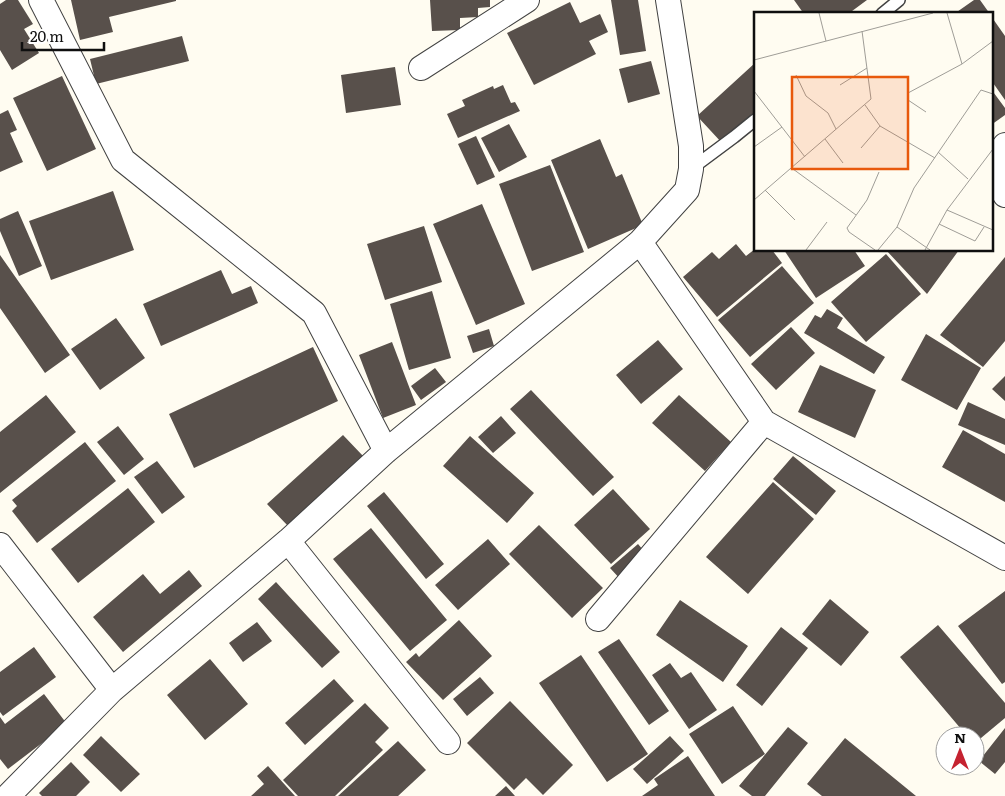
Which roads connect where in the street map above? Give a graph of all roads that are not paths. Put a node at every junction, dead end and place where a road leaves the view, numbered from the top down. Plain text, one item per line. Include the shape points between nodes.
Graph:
1 (41, 0) edge
2 (527, 0) edge
3 (668, 0) edge
4 (898, 0) edge
5 (884, 12) edge
6 (421, 68) dead end
7 (754, 121) edge
8 (1005, 145) edge
9 (691, 169) junction
10 (1005, 195) edge
11 (640, 242) junction
12 (764, 422) junction
13 (386, 451) junction
14 (288, 541) junction
15 (0, 545) edge
16 (1005, 558) edge
17 (598, 619) dead end
18 (112, 690) junction
19 (448, 742) dead end
20 (8, 796) edge

1 - 13 street via 123,160 314,313
2 - 6 street
3 - 9 street via 691,146
4 - 5 lane
7 - 9 lane
8 - 10 street via 995,159 995,178
9 - 11 street via 687,190
11 - 12 street
11 - 13 street
12 - 16 street
12 - 17 street
13 - 14 street
14 - 18 street
14 - 19 street
15 - 18 street
18 - 20 street

